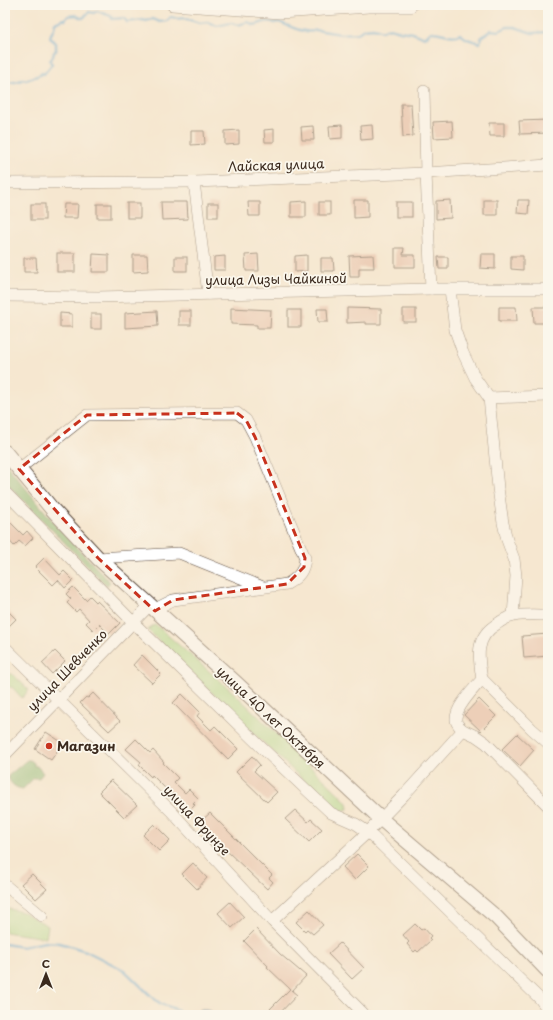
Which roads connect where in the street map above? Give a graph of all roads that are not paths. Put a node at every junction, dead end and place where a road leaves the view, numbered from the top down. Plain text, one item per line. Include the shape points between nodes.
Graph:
1 (172, 5) edge
2 (412, 5) edge
3 (368, 6) edge
4 (424, 92) dead end
5 (548, 165) edge
6 (426, 173) junction
7 (194, 182) junction
8 (5, 183) edge
9 (548, 288) edge
10 (431, 289) junction
11 (450, 289) junction
12 (208, 294) junction
13 (5, 296) edge
14 (548, 396) edge
15 (489, 398) junction
16 (5, 452) edge
17 (19, 469) junction
18 (5, 492) edge
19 (98, 558) junction
20 (263, 587) junction
21 (152, 609) junction
22 (548, 615) edge
23 (513, 616) junction
24 (133, 622) junction
25 (5, 647) edge
26 (482, 679) junction
27 (58, 700) junction
28 (463, 730) junction
29 (548, 743) edge
30 (5, 755) edge
31 (548, 806) edge
32 (381, 819) junction
33 (368, 832) junction
34 (5, 885) edge
35 (42, 916) dead end
36 (272, 921) junction
37 (548, 971) edge
38 (548, 1010) edge
39 (365, 1015) edge

1 - 3 street via 280,13
2 - 3 street
4 - 6 street
5 - 6 street, Лайская улица
6 - 7 street, Лайская улица
6 - 10 street
7 - 8 street, Лайская улица
7 - 12 street
9 - 11 street, улица Лизы Чайкиной
10 - 11 street, улица Лизы Чайкиной
10 - 12 street, улица Лизы Чайкиной
11 - 15 street via 455,330 463,353 475,378
12 - 13 street, улица Лизы Чайкиной
14 - 15 street
15 - 23 street via 503,523 514,559 516,576
16 - 17 main road, улица 40 лет Октября
17 - 19 main road, улица 40 лет Октября
17 - 20 street, улица Шевченко via 87,415 237,413 246,420 255,437 305,558 304,567 298,576 287,584
18 - 24 street
19 - 20 street via 179,553
19 - 21 main road, улица 40 лет Октября
20 - 21 street, улица Шевченко via 173,600
21 - 24 street, улица Шевченко
21 - 32 main road, улица 40 лет Октября via 237,684
22 - 23 street
23 - 26 street via 488,629 482,638 479,656
24 - 27 street, улица Шевченко
24 - 33 street via 331,813
25 - 27 street, улица Фрунзе
26 - 28 street via 462,703 457,714 457,723
26 - 29 street
27 - 30 street, улица Шевченко
27 - 36 street, улица Фрунзе via 171,811
28 - 31 street via 486,743
28 - 32 street
32 - 33 street
32 - 37 main road, улица 40 лет Октября via 496,917
33 - 36 street
33 - 38 street via 540,999
34 - 35 street
36 - 39 street, улица Фрунзе

